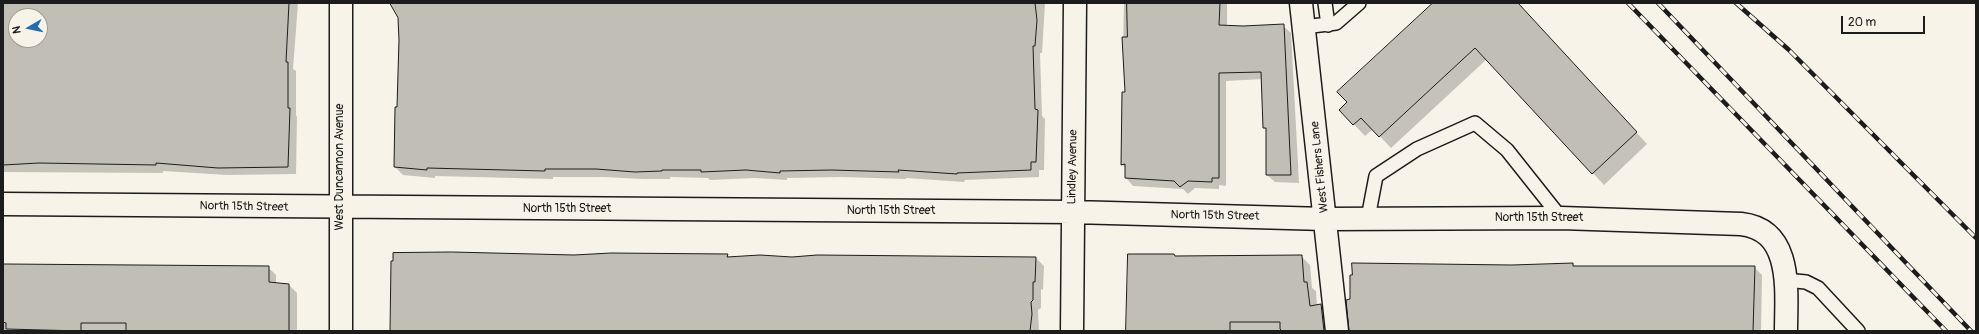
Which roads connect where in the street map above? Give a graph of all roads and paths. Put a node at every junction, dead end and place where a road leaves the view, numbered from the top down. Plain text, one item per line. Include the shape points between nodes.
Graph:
1 (341, 3) edge
2 (1075, 3) edge
3 (1301, 3) edge
4 (1325, 3) edge
5 (1359, 3) edge
6 (1328, 25) junction
7 (1304, 27) junction
8 (3, 204) edge
9 (340, 208) junction
10 (1073, 212) junction
11 (1325, 218) junction
12 (1368, 218) junction
13 (1561, 218) junction
14 (1785, 280) junction
15 (341, 331) edge
16 (1072, 331) edge
17 (1337, 331) edge
18 (1786, 331) edge
19 (1858, 331) edge

1 - 9 street, West Duncannon Avenue
2 - 10 street, Lindley Avenue
3 - 7 street, West Fishers Lane
4 - 6 lane
5 - 6 lane via 1336,24
6 - 7 lane
7 - 11 street, West Fishers Lane
8 - 9 street, North 15th Street
9 - 10 street, North 15th Street
9 - 15 street, West Duncannon Avenue
10 - 11 street, North 15th Street
10 - 16 street, Lindley Avenue
11 - 12 street, North 15th Street
11 - 17 street, West Fishers Lane
12 - 13 street, North 15th Street
12 - 13 lane via 1376,176 1417,149 1475,123 1507,150
13 - 14 street, North 15th Street via 1754,225 1774,242 1780,253
14 - 18 street
14 - 19 lane via 1806,282 1818,288

